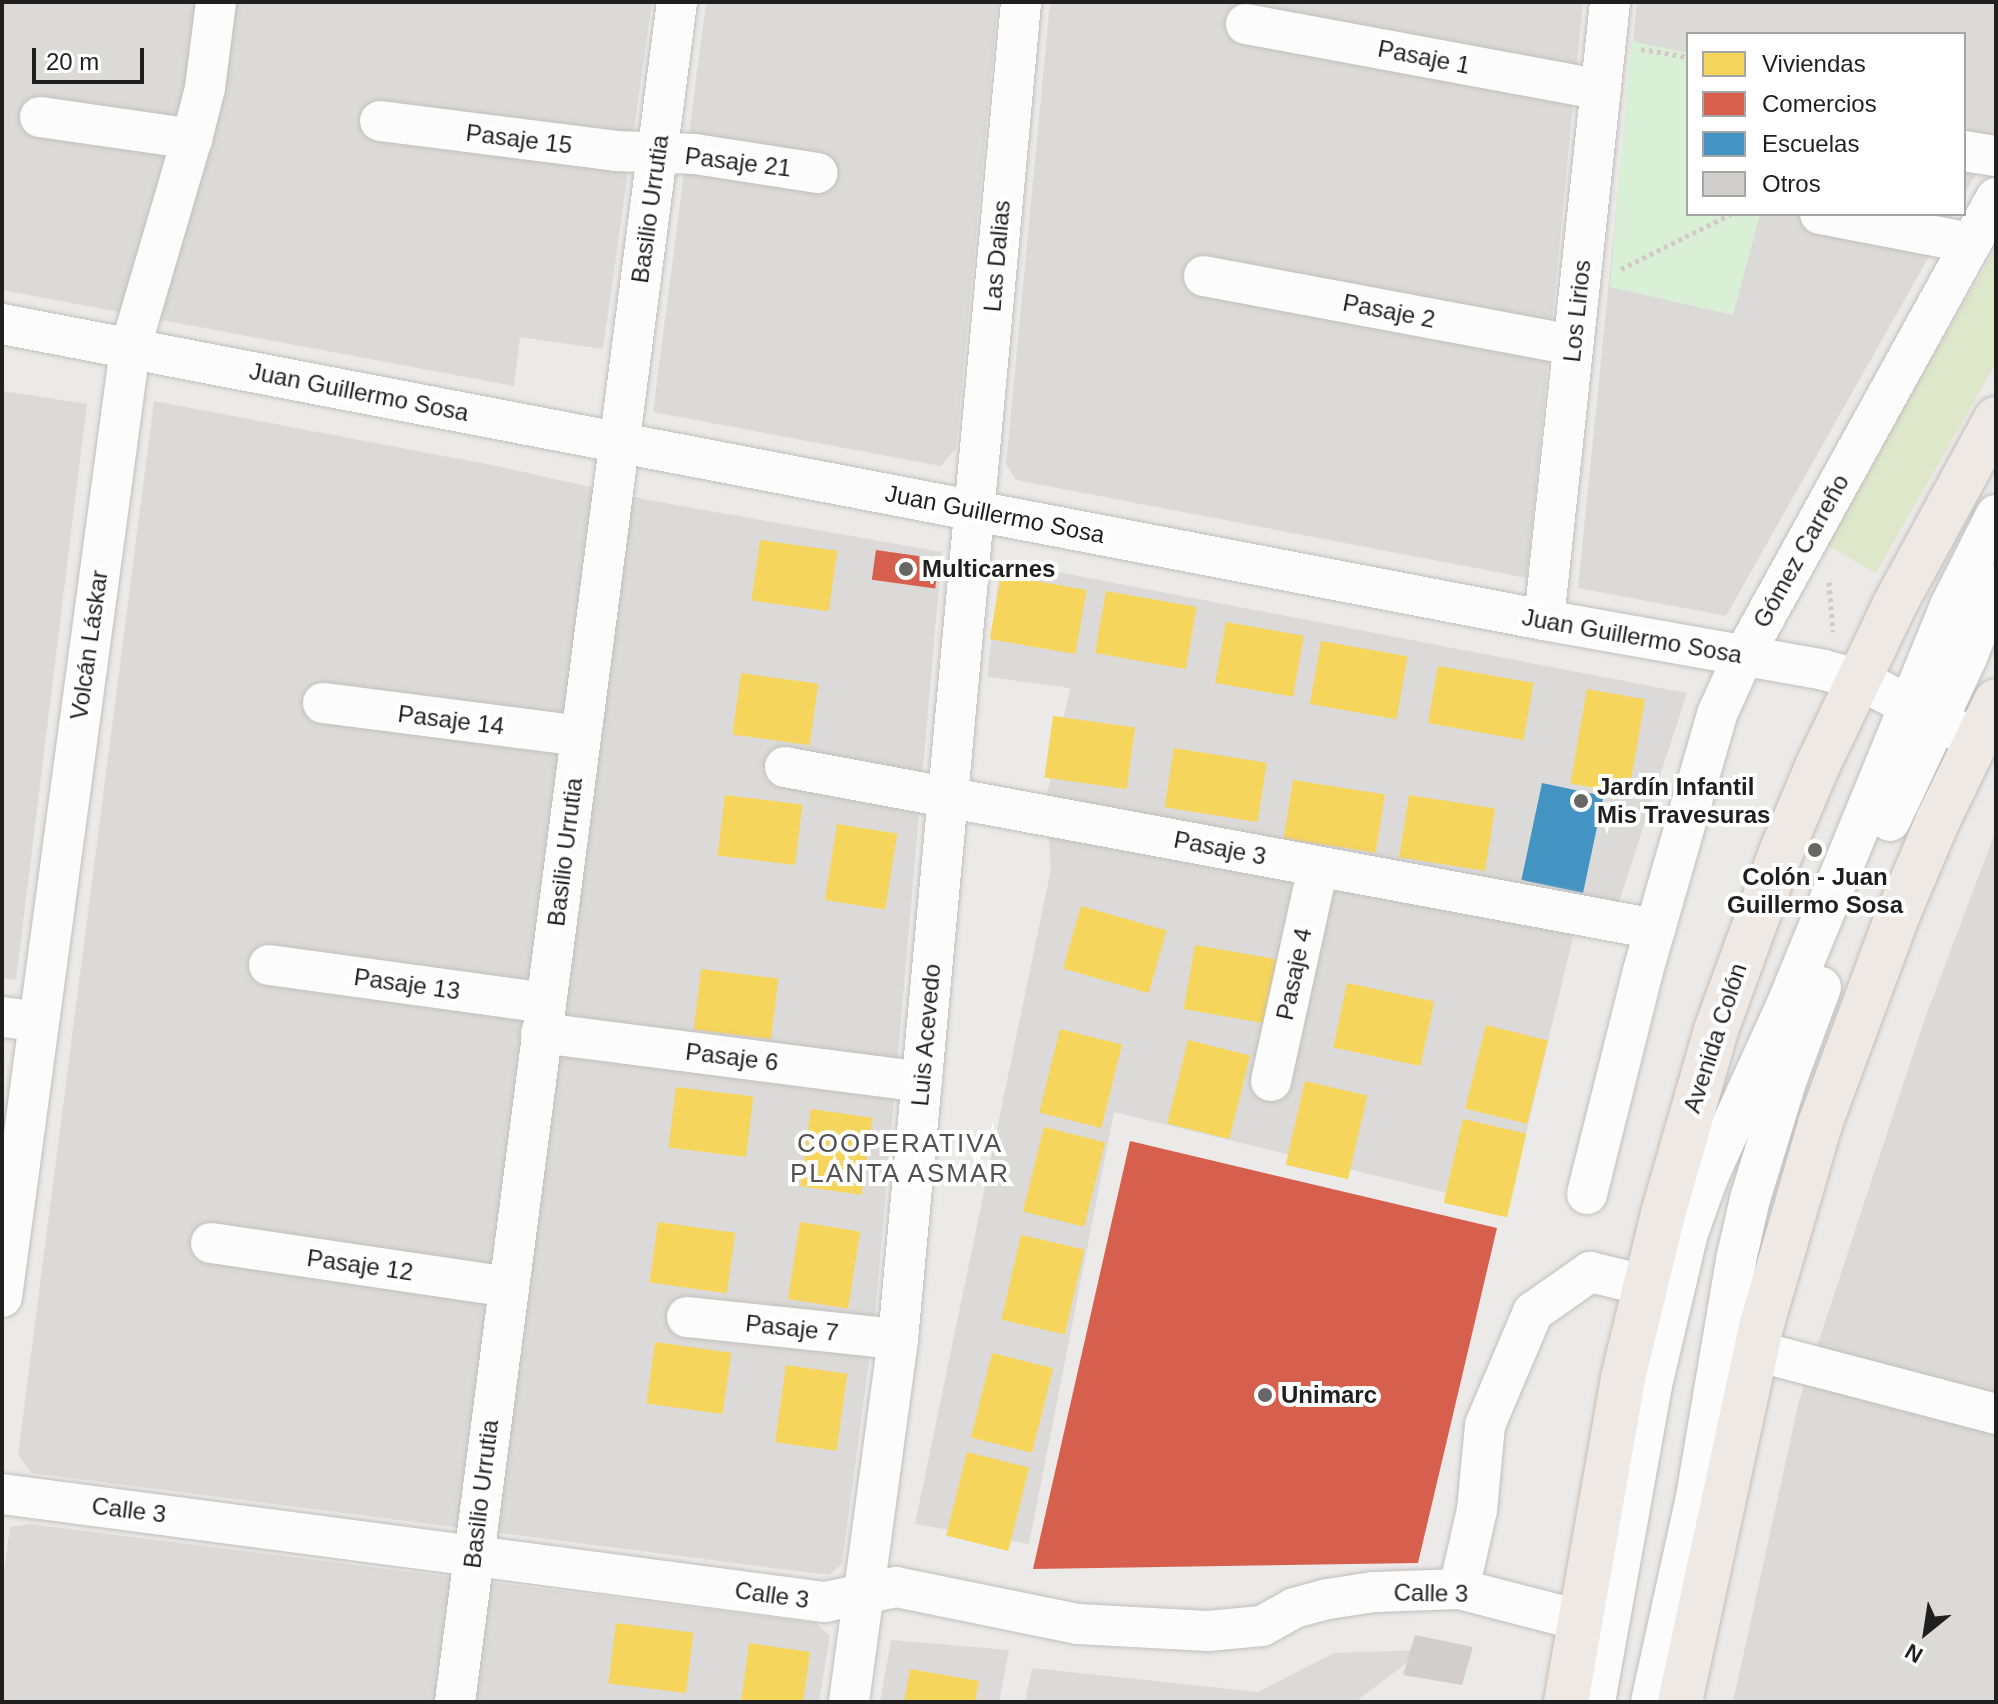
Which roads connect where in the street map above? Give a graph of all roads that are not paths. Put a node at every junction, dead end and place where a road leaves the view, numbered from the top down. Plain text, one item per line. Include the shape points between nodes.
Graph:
1 (216, 2) edge
2 (677, 2) edge
3 (1021, 2) edge
4 (1610, 2) edge
5 (1246, 24) dead end
6 (1601, 90) junction
7 (40, 117) dead end
8 (380, 121) dead end
9 (192, 139) junction
10 (1966, 151) edge
11 (658, 153) junction
12 (1996, 156) edge
13 (818, 173) dead end
14 (1996, 198) edge
15 (1830, 216) edge
16 (1971, 243) junction
17 (1204, 276) dead end
18 (2, 324) edge
19 (1573, 345) junction
20 (130, 349) junction
21 (1996, 419) edge
22 (618, 441) junction
23 (974, 510) junction
24 (1996, 515) edge
25 (1996, 585) edge
26 (1544, 620) junction
27 (1743, 657) junction
28 (1858, 679) junction
29 (1996, 701) edge
30 (323, 703) dead end
31 (1924, 713) junction
32 (580, 736) junction
33 (1976, 740) junction
34 (785, 767) dead end
35 (948, 796) junction
36 (1318, 867) junction
37 (1655, 929) junction
38 (269, 965) dead end
39 (543, 1018) junction
40 (20, 1019) edge
41 (1271, 1081) dead end
42 (922, 1082) junction
43 (1587, 1194) dead end
44 (211, 1243) dead end
45 (1644, 1285) junction
46 (508, 1287) junction
47 (2, 1297) edge
48 (687, 1317) dead end
49 (898, 1339) junction
50 (1756, 1351) junction
51 (1996, 1414) edge
52 (2, 1494) edge
53 (473, 1554) junction
54 (1459, 1589) junction
55 (867, 1591) junction
56 (1579, 1620) junction
57 (455, 1702) edge
58 (849, 1702) edge
59 (1566, 1702) edge
60 (1595, 1702) edge
61 (1651, 1702) edge
62 (1680, 1702) edge

1 - 9 street, Volcán Láskar via 205,88
2 - 11 street, Basilio Urrutia
3 - 23 street, Las Dalias
4 - 6 street, Los Lirios
5 - 6 street, Pasaje 1
6 - 19 street, Los Lirios
7 - 9 street
8 - 11 street, Pasaje 15
9 - 20 street, Volcán Láskar
10 - 12 street
11 - 13 street, Pasaje 21
11 - 22 street, Basilio Urrutia
14 - 16 street, Gómez Carreño
15 - 16 street
16 - 27 street, Gómez Carreño
17 - 19 street, Pasaje 2
18 - 20 street, Juan Guillermo Sosa
19 - 26 street, Los Lirios
20 - 22 street, Juan Guillermo Sosa
20 - 40 street, Volcán Láskar
21 - 28 main road, Avenida Colón
22 - 23 street, Juan Guillermo Sosa
22 - 32 street, Basilio Urrutia
23 - 26 street, Juan Guillermo Sosa
23 - 35 street, Luis Acevedo
24 - 31 street via 1950,606
25 - 31 street
26 - 27 street, Juan Guillermo Sosa
27 - 28 street, Juan Guillermo Sosa
27 - 37 street, Gómez Carreño via 1717,714
28 - 31 street, Juan Guillermo Sosa
28 - 45 main road, Avenida Colón via 1747,938
29 - 33 main road
30 - 32 street, Pasaje 14
31 - 33 street, Juan Guillermo Sosa
31 - 60 street via 1721,1144 1688,1233 1652,1385
31 - 61 street via 1787,1079 1750,1199 1696,1497
32 - 39 street, Basilio Urrutia
33 - 50 main road via 1861,1009 1789,1225
34 - 35 street, Pasaje 3
35 - 36 street, Pasaje 3
35 - 42 street, Luis Acevedo
36 - 37 street, Pasaje 3
36 - 41 street, Pasaje 4
37 - 43 street, Gómez Carreño
38 - 39 street, Pasaje 13
39 - 42 street, Pasaje 6
39 - 46 street, Basilio Urrutia
40 - 47 street, Volcán Láskar
42 - 49 street, Luis Acevedo
44 - 46 street, Pasaje 12
45 - 54 street via 1590,1272 1533,1312 1485,1425 1477,1510
45 - 56 main road, Avenida Colón
46 - 53 street, Basilio Urrutia
48 - 49 street, Pasaje 7
49 - 55 street, Luis Acevedo
50 - 51 street
50 - 62 main road
52 - 53 street, Calle 3
53 - 55 street, Calle 3 via 825,1602
53 - 57 street, Basilio Urrutia
54 - 55 street, Calle 3 via 1328,1599 1294,1608 1262,1626 1208,1631 1078,1624 896,1587
54 - 56 street, Calle 3
55 - 58 street, Luis Acevedo
56 - 59 main road, Avenida Colón

